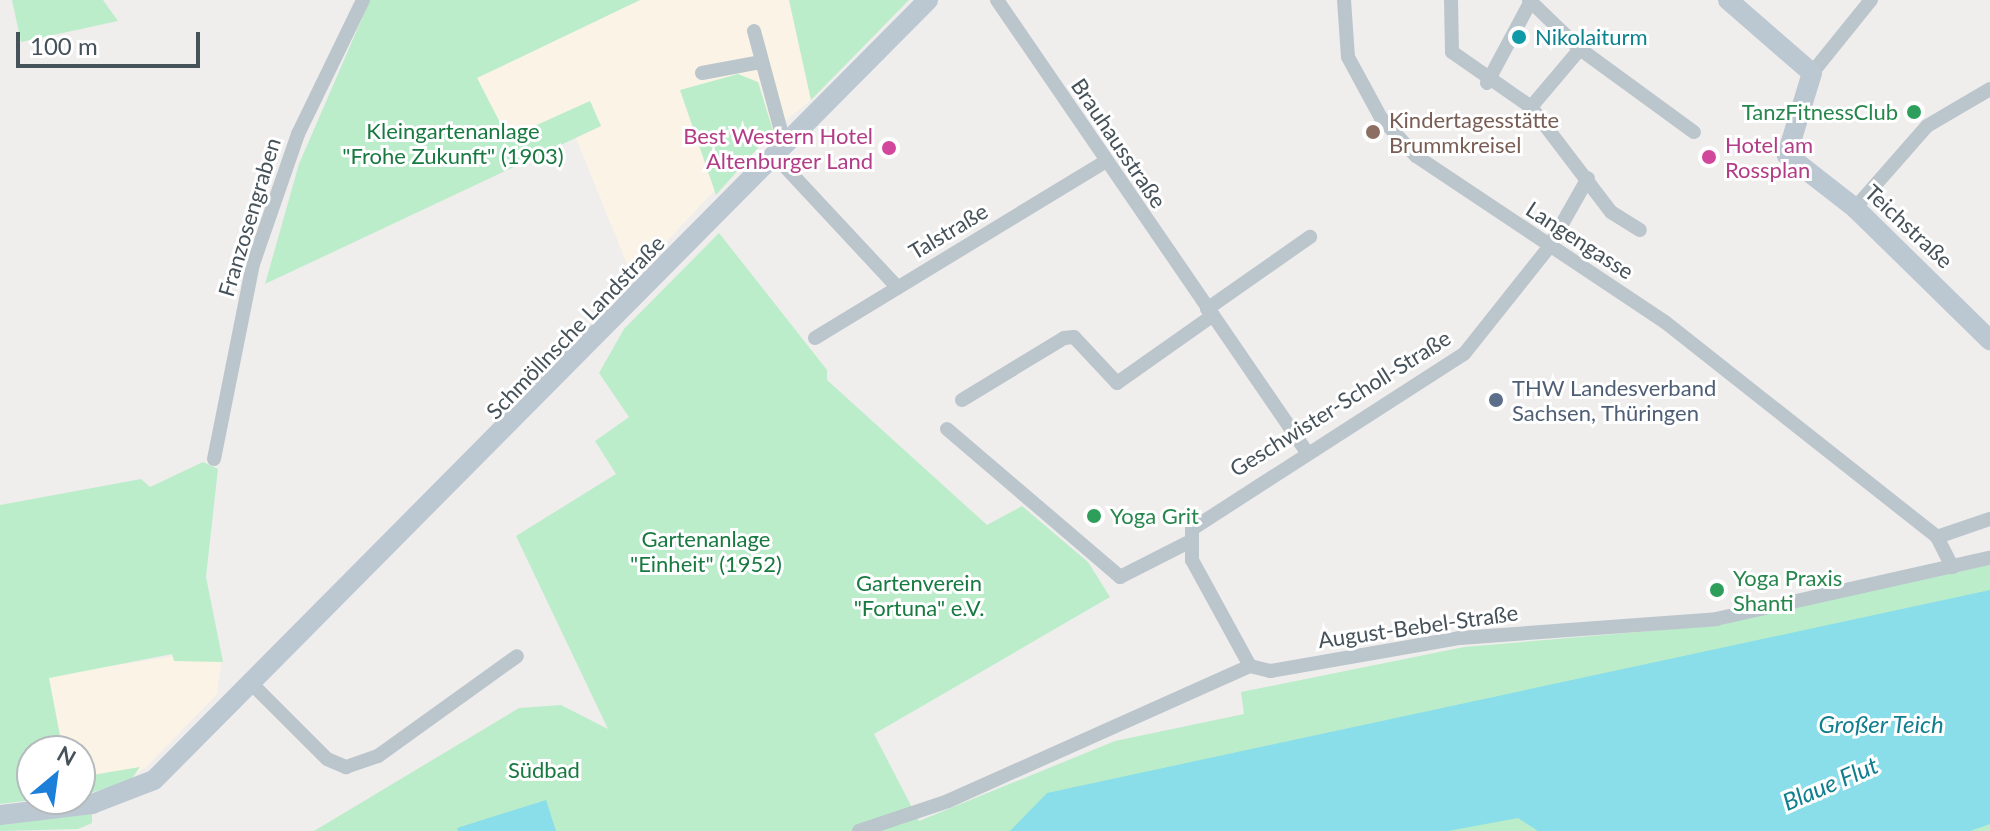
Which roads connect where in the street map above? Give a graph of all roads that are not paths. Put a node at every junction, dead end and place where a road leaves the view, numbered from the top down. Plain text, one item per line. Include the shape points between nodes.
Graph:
1 (363, 0) edge
2 (928, 0) edge
3 (997, 0) edge
4 (1344, 0) edge
5 (1451, 0) edge
6 (1728, 0) edge
7 (1871, 0) edge
8 (1530, 1) edge
9 (754, 31) dead end
10 (1580, 49) junction
11 (760, 62) junction
12 (702, 73) dead end
13 (1812, 73) junction
14 (1487, 83) junction
15 (1990, 89) edge
16 (1531, 107) junction
17 (1694, 132) dead end
18 (780, 151) junction
19 (1104, 162) junction
20 (1588, 178) junction
21 (1855, 208) junction
22 (1640, 230) dead end
23 (1310, 237) dead end
24 (1549, 247) junction
25 (898, 288) junction
26 (1210, 312) junction
27 (815, 338) dead end
28 (1990, 340) edge
29 (962, 400) dead end
30 (947, 429) dead end
31 (1306, 451) junction
32 (214, 459) dead end
33 (1990, 519) edge
34 (1937, 537) junction
35 (1187, 543) junction
36 (1990, 558) edge
37 (1952, 567) junction
38 (517, 656) dead end
39 (1250, 666) junction
40 (251, 683) junction
41 (0, 815) edge
42 (859, 831) edge

1 - 32 street, Franzosengraben via 298,134 253,264
2 - 18 main road, Schmöllnsche Landstraße
3 - 19 street, Brauhausstraße
4 - 24 street, Langengasse via 1348,57 1381,118 1416,156
5 - 14 street via 1452,52
6 - 13 main road
7 - 13 street
8 - 10 street
8 - 14 street
9 - 11 street
10 - 16 street
10 - 17 street
11 - 12 street
11 - 18 street
13 - 21 main road, Teichstraße via 1787,155
14 - 16 street
15 - 21 street via 1927,126
16 - 20 street
18 - 25 street
18 - 40 main road, Schmöllnsche Landstraße
19 - 25 street, Talstraße
19 - 26 street, Brauhausstraße
20 - 22 street via 1611,212
20 - 24 street, Geschwister-Scholl-Straße
21 - 28 main road, Teichstraße
23 - 26 street
24 - 31 street, Geschwister-Scholl-Straße via 1464,354
24 - 34 street, Langengasse via 1665,322
25 - 27 street, Talstraße
26 - 29 street via 1117,383 1074,337 1064,338
26 - 31 street, Brauhausstraße
30 - 35 street via 1120,577
31 - 35 street, Geschwister-Scholl-Straße via 1206,514
33 - 34 street
34 - 37 street
35 - 39 street
36 - 37 street, August-Bebel-Straße
37 - 39 street, August-Bebel-Straße via 1693,622 1460,638 1270,671
38 - 40 street via 378,756 346,767 327,759
39 - 42 street, August-Bebel-Straße via 918,813
40 - 41 main road, Schmöllnsche Landstraße via 135,792

